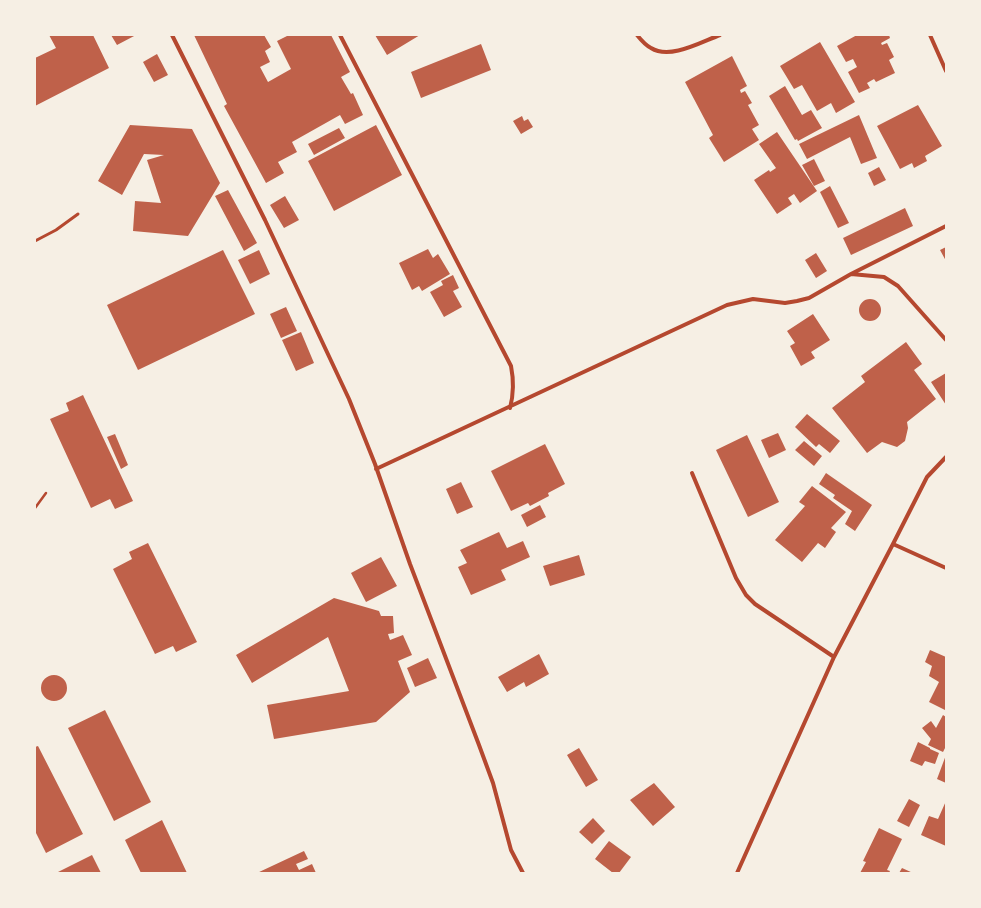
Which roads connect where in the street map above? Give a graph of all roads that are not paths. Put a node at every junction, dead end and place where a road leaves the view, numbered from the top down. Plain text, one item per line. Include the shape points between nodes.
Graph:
1 (172, 35) edge
2 (340, 35) edge
3 (637, 35) edge
4 (720, 35) edge
5 (930, 35) edge
6 (946, 71) edge
7 (78, 214) dead end
8 (946, 226) edge
9 (35, 241) edge
10 (851, 274) junction
11 (946, 340) edge
12 (510, 408) junction
13 (946, 457) edge
14 (376, 469) junction
15 (692, 473) dead end
16 (893, 544) junction
17 (946, 568) edge
18 (834, 657) junction
19 (524, 873) edge
20 (737, 873) edge

1 - 14 street via 265,220 349,399
2 - 12 street via 511,366 514,380
3 - 4 street via 651,49 670,53
5 - 6 street
7 - 9 lane
8 - 10 street
10 - 11 street via 884,277 898,286
10 - 12 street via 809,298 798,301 785,303 753,299 727,305
12 - 14 street
13 - 16 street via 927,477
14 - 19 street via 493,783 511,850
15 - 18 street via 736,578 746,595 755,604
16 - 17 street
16 - 18 street
18 - 20 street

